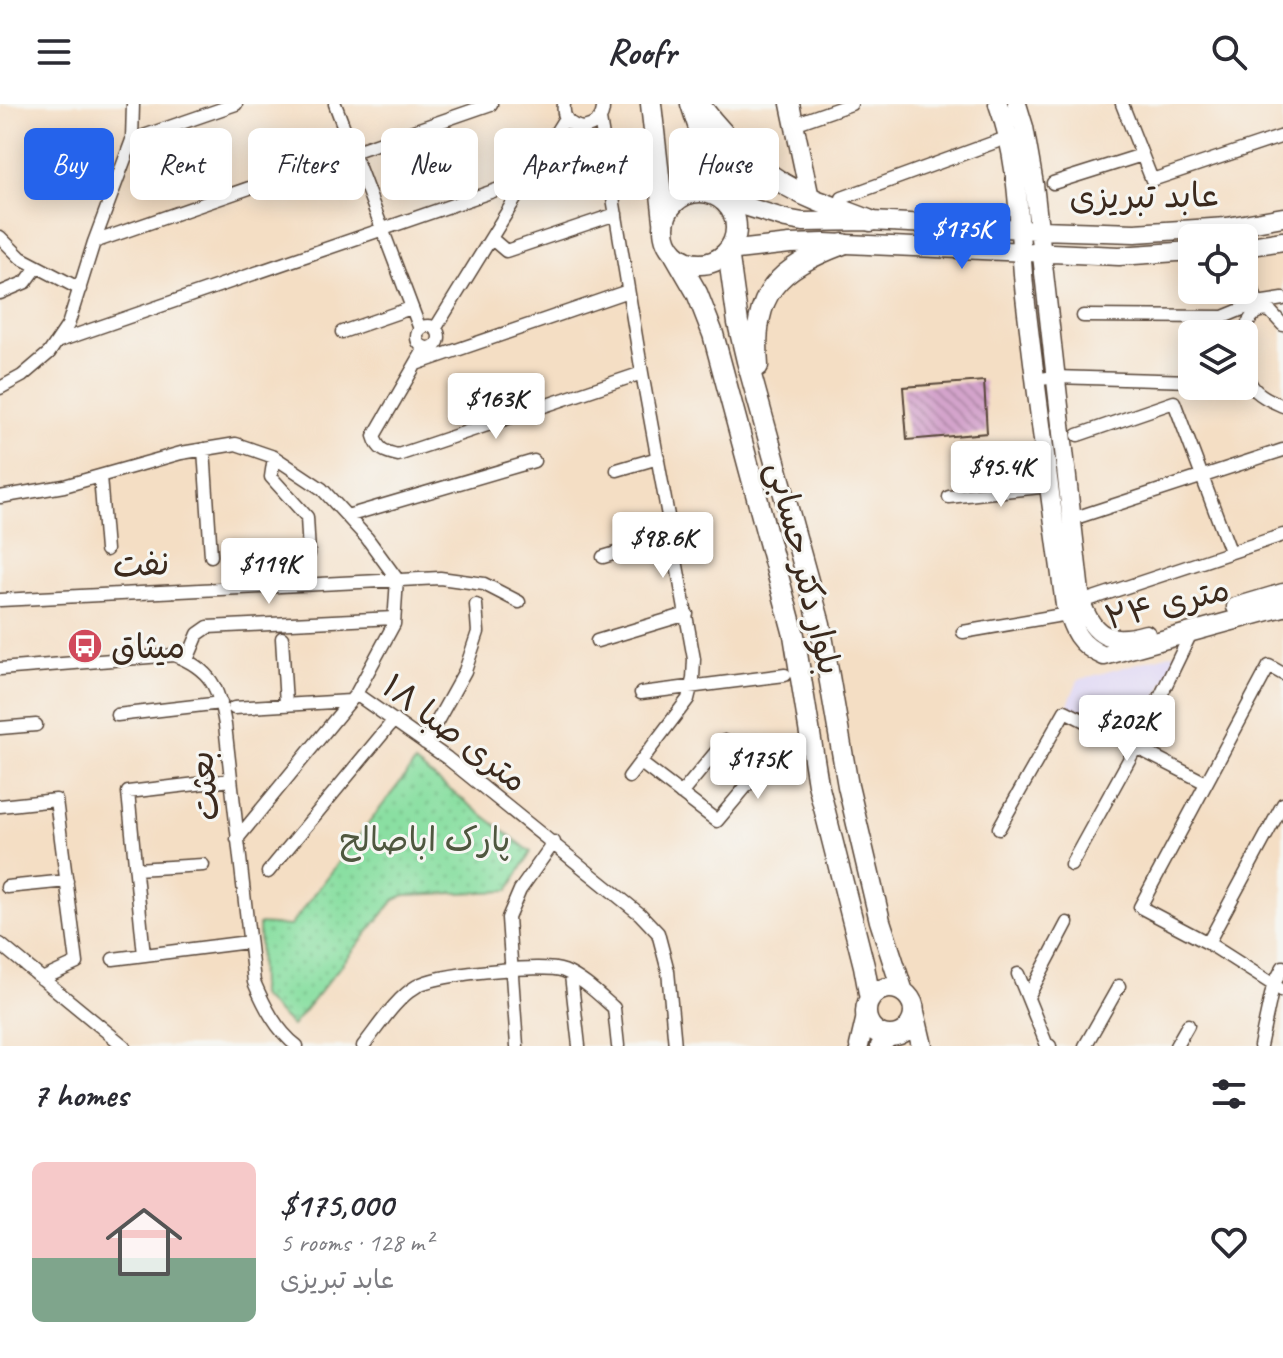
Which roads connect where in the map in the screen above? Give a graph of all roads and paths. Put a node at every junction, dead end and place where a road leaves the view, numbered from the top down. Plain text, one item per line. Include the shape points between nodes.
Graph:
1 (133, 104) edge
2 (236, 104) edge
3 (335, 104) edge
4 (491, 104) edge
5 (564, 104) edge
6 (603, 104) edge
7 (651, 104) edge
8 (691, 104) edge
9 (699, 104) edge
10 (790, 104) edge
11 (851, 104) edge
12 (1122, 104) edge
13 (1009, 108) edge
14 (565, 118) junction
15 (600, 119) junction
16 (794, 124) junction
17 (132, 128) edge
18 (167, 128) edge
19 (344, 128) edge
20 (559, 128) edge
21 (699, 128) edge
22 (1283, 136) edge
23 (1009, 137) junction
24 (130, 145) edge
25 (365, 147) edge
26 (1142, 155) junction
27 (1053, 183) dead end
28 (365, 185) edge
29 (248, 188) edge
30 (494, 191) edge
31 (810, 198) junction
32 (842, 198) dead end
33 (515, 200) edge
34 (677, 200) edge
35 (723, 200) edge
36 (725, 200) edge
37 (616, 214) junction
38 (1283, 217) edge
39 (664, 221) junction
40 (871, 221) junction
41 (1019, 228) junction
42 (382, 229) junction
43 (1040, 230) junction
44 (0, 237) edge
45 (492, 239) junction
46 (1283, 241) edge
47 (94, 242) junction
48 (843, 244) junction
49 (1258, 245) edge
50 (728, 251) junction
51 (1021, 252) junction
52 (1178, 252) edge
53 (1042, 254) junction
54 (675, 255) junction
55 (37, 267) junction
56 (80, 289) junction
57 (628, 291) junction
58 (0, 293) edge
59 (1283, 299) edge
60 (1257, 304) edge
61 (1258, 307) junction
62 (411, 308) junction
63 (1083, 316) dead end
64 (1248, 320) edge
65 (1283, 325) edge
66 (420, 329) junction
67 (435, 329) junction
68 (342, 332) dead end
69 (59, 341) junction
70 (425, 348) junction
71 (416, 364) junction
72 (642, 373) junction
73 (1054, 377) junction
74 (1035, 380) junction
75 (1178, 381) edge
76 (0, 388) edge
77 (1258, 392) edge
78 (759, 406) junction
79 (1283, 406) edge
80 (1078, 435) dead end
81 (204, 449) junction
82 (1283, 450) edge
83 (274, 457) junction
84 (658, 458) junction
85 (534, 461) dead end
86 (617, 470) dead end
87 (100, 476) junction
88 (1202, 478) junction
89 (1049, 486) junction
90 (0, 497) edge
91 (949, 497) dead end
92 (347, 516) junction
93 (1072, 519) junction
94 (1283, 535) edge
95 (673, 536) junction
96 (106, 550) dead end
97 (1230, 551) junction
98 (309, 554) dead end
99 (211, 556) dead end
100 (603, 557) dead end
101 (397, 579) junction
102 (1283, 593) edge
103 (0, 600) edge
104 (519, 602) dead end
105 (476, 605) dead end
106 (1283, 607) edge
107 (1074, 608) junction
108 (1253, 609) junction
109 (687, 614) junction
110 (394, 618) junction
111 (1192, 631) junction
112 (963, 632) dead end
113 (282, 638) dead end
114 (597, 641) dead end
115 (187, 660) junction
116 (0, 669) edge
117 (1283, 674) edge
118 (785, 675) dead end
119 (691, 687) junction
120 (641, 693) dead end
121 (353, 698) junction
122 (221, 703) junction
123 (286, 704) junction
124 (234, 708) dead end
125 (117, 715) dead end
126 (394, 720) junction
127 (36, 725) dead end
128 (0, 728) edge
129 (725, 741) dead end
130 (425, 743) junction
131 (1136, 747) junction
132 (770, 758) dead end
133 (641, 763) junction
134 (629, 777) dead end
135 (231, 780) junction
136 (1206, 783) junction
137 (681, 794) junction
138 (1283, 804) edge
139 (0, 806) edge
140 (999, 828) dead end
141 (237, 839) junction
142 (554, 842) junction
143 (203, 865) dead end
144 (1071, 865) dead end
145 (136, 869) junction
146 (268, 872) dead end
147 (67, 881) junction
148 (7, 887) dead end
149 (1067, 923) dead end
150 (248, 942) junction
151 (1208, 943) junction
152 (0, 944) edge
153 (144, 955) junction
154 (113, 959) dead end
155 (1283, 967) edge
156 (511, 969) junction
157 (1018, 974) dead end
158 (571, 975) junction
159 (42, 979) junction
160 (1119, 986) dead end
161 (1278, 988) edge
162 (903, 992) junction
163 (1028, 997) junction
164 (868, 1007) junction
165 (914, 1012) junction
166 (1188, 1025) dead end
167 (889, 1041) edge
168 (1264, 1045) edge
169 (124, 1046) edge
170 (297, 1046) edge
171 (363, 1046) edge
172 (517, 1046) edge
173 (579, 1046) edge
174 (618, 1046) edge
175 (675, 1046) edge
176 (859, 1046) edge
177 (922, 1046) edge
178 (1050, 1046) edge
179 (1085, 1046) edge
180 (1176, 1046) edge

1 - 17 street
2 - 18 street
3 - 19 street
4 - 25 street
5 - 14 street
6 - 15 street
7 - 39 main road
8 - 21 main road
9 - 31 main road via 753,163
10 - 16 street
11 - 16 street
12 - 26 street
13 - 23 street
13 - 43 street via 1030,154
14 - 15 street via 582,128
14 - 20 street
15 - 37 street
16 - 31 street
22 - 26 street via 1152,180
23 - 32 street
23 - 41 street
24 - 47 street
26 - 27 street
28 - 42 street
29 - 47 street
30 - 42 street
31 - 40 main road
33 - 45 street
34 - 39 main road
35 - 50 main road via 735,218
36 - 40 street, عابد تبریزی via 786,219
37 - 45 street via 506,251
37 - 57 street
38 - 43 street, عابد تبریزی via 1135,233
39 - 54 main road
40 - 41 street, عابد تبریزی
41 - 43 street, عابد تبریزی
41 - 51 street, ۲۴ متری
42 - 62 street
42 - 69 street
43 - 53 street, ۲۴ متری
44 - 55 street
45 - 67 street
46 - 49 street, عابد تبریزی
47 - 56 street
48 - 50 street, عابد تبریزی
48 - 51 street, عابد تبریزی
48 - 78 main road via 786,270 766,297 758,328
50 - 54 main road via 697,265
50 - 78 main road, بلوار دکتر حسابی via 738,323
51 - 53 street, عابد تبریزی
51 - 74 street, ۲۴ متری
52 - 53 street, عابد تبریزی
53 - 73 street, ۲۴ متری
54 - 164 main road, بلوار دکتر حسابی via 713,334 794,635 818,784 864,966
55 - 56 street
55 - 58 street via 26,282
56 - 69 street
57 - 71 street
57 - 72 street
59 - 61 street
60 - 61 street
61 - 63 street via 1223,317
61 - 64 street
61 - 65 street
62 - 66 street
62 - 68 street
66 - 67 street
66 - 70 street via 417,340
67 - 70 street via 437,343
69 - 76 street via 22,376
70 - 71 street
71 - 72 street via 374,436 385,452 398,455
72 - 84 street
73 - 74 street
73 - 75 street
73 - 93 street, ۲۴ متری
74 - 89 street, ۲۴ متری
77 - 79 street
78 - 162 main road, بلوار دکتر حسابی via 820,624 848,786
80 - 88 street via 1174,402
81 - 83 street via 236,444
81 - 87 street
81 - 99 street
82 - 88 street
83 - 92 street via 322,489
83 - 98 street via 271,477 307,517
84 - 86 street
84 - 95 street
85 - 92 street
87 - 90 street
87 - 96 street
88 - 93 street
88 - 97 street
89 - 91 street
89 - 107 street, ۲۴ متری
92 - 101 street
93 - 107 street, ۲۴ متری
94 - 97 street
95 - 100 street
95 - 109 street
97 - 107 street
101 - 103 street, نفت
101 - 104 street, نفت via 484,584
101 - 110 street, متری صبا ۱۸
102 - 108 street, ۲۴ متری
105 - 130 street via 478,632 465,671
106 - 108 street, ۲۴ متری
107 - 108 street, ۲۴ متری via 1104,635 1126,640
107 - 111 street, ۲۴ متری via 1072,627 1087,649 1104,656
107 - 112 street
108 - 111 street, ۲۴ متری
109 - 114 street
109 - 119 street via 694,659
110 - 115 street via 208,627 198,634
110 - 121 street, متری صبا ۱۸
111 - 131 street
113 - 123 street
115 - 116 street via 174,655
115 - 122 street, بعثت via 216,687
117 - 136 street via 1269,666
118 - 119 street
119 - 120 street
119 - 133 street via 688,699
121 - 123 street
121 - 126 street, متری صبا ۱۸
121 - 141 street
122 - 125 street
122 - 135 street, بعثت
123 - 124 street
126 - 130 street, متری صبا ۱۸
126 - 146 street
127 - 128 street
129 - 137 street
130 - 142 street, متری صبا ۱۸
131 - 136 street
131 - 140 street via 1065,711
131 - 144 street
132 - 137 street via 717,821
133 - 134 street
133 - 137 street
135 - 141 street, بعثت
135 - 145 street via 128,792
136 - 151 street via 1140,907
138 - 151 street
139 - 147 street via 56,800
141 - 150 street, بعثت
142 - 156 street via 520,890 508,918
142 - 175 street, متری صبا ۱۸ via 658,933 668,971
143 - 145 street
145 - 153 street
147 - 148 street
147 - 159 street via 77,963
149 - 163 street
150 - 153 street
150 - 170 street, بعثت via 264,1006
151 - 161 street
152 - 159 street
153 - 154 street
155 - 161 street
156 - 158 street
156 - 171 street via 433,979 417,986
156 - 172 street
157 - 163 street
158 - 173 street
158 - 174 street via 614,1008
159 - 169 street
160 - 179 street
161 - 168 street
162 - 164 main road via 884,988
162 - 165 main road
163 - 178 street
164 - 167 main road via 874,1030
164 - 176 street
165 - 167 main road via 908,1028
165 - 177 main road
166 - 180 street

